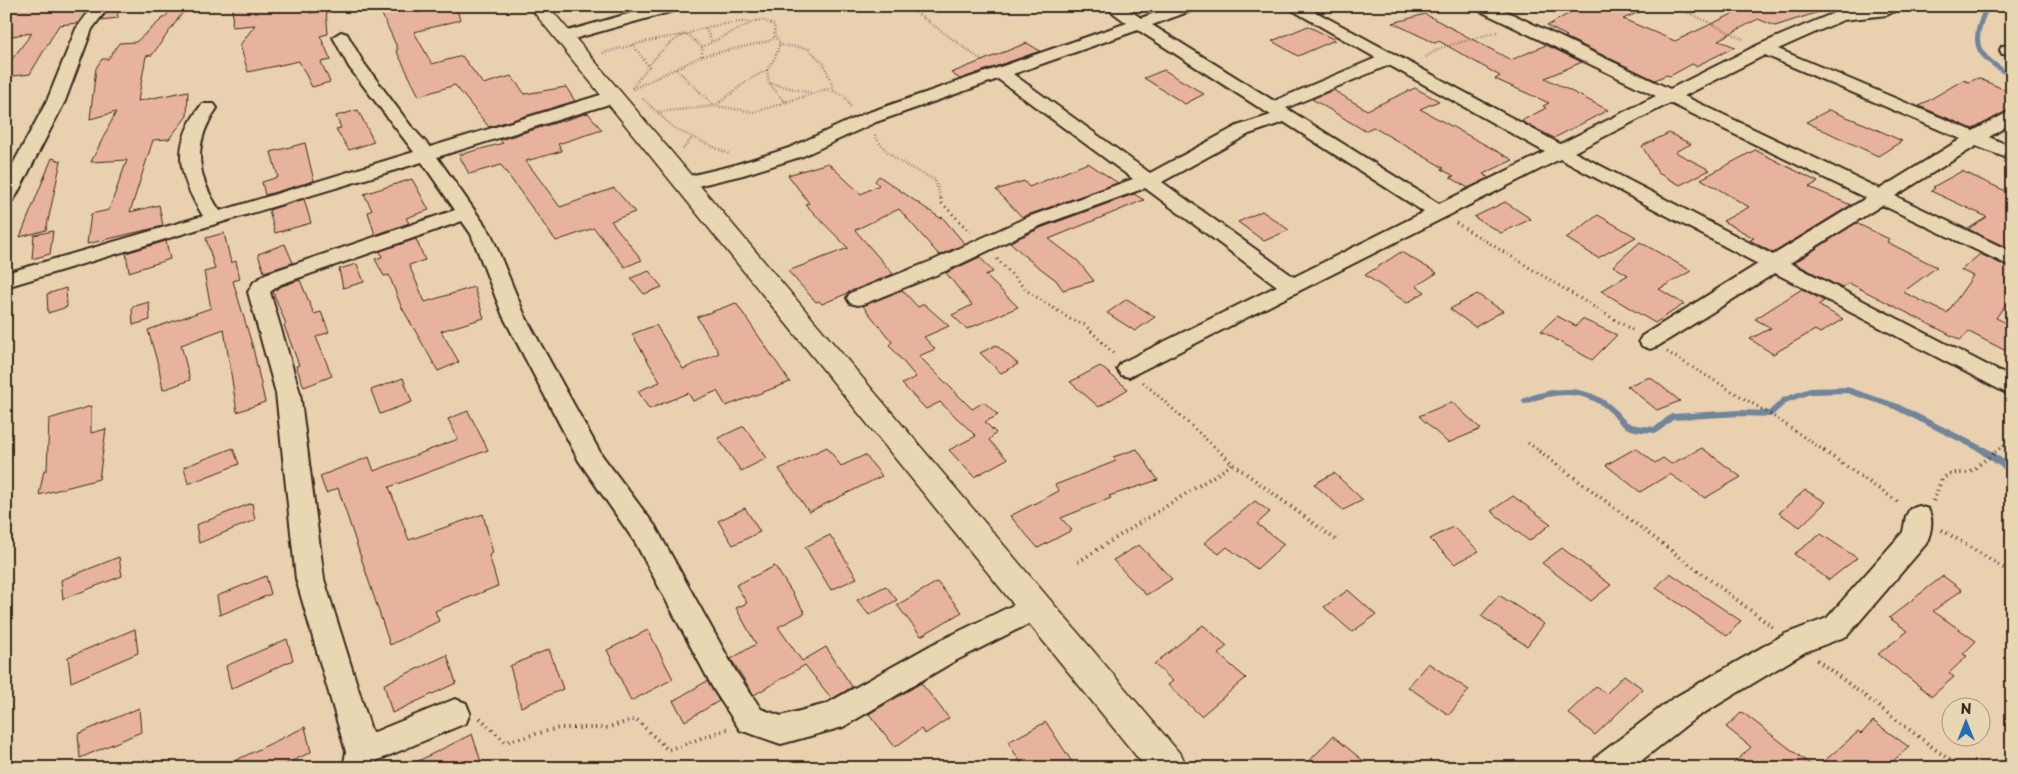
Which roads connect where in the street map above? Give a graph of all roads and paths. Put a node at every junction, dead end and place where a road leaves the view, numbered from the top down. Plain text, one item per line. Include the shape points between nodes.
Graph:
1 (101, 6) edge
2 (538, 6) edge
3 (674, 6) edge
4 (907, 6) edge
5 (1112, 6) edge
6 (1190, 6) edge
7 (1293, 6) edge
8 (1482, 6) edge
9 (1675, 6) edge
10 (1895, 6) edge
11 (755, 21) junction
12 (1140, 24) junction
13 (1521, 25) junction
14 (706, 29) junction
15 (687, 34) junction
16 (341, 37) dead end
17 (563, 37) junction
18 (775, 37) junction
19 (712, 42) junction
20 (633, 45) junction
21 (779, 45) junction
22 (702, 47) junction
23 (603, 48) dead end
24 (1764, 49) junction
25 (702, 56) junction
26 (1395, 62) junction
27 (649, 67) junction
28 (676, 69) junction
29 (767, 70) junction
30 (999, 72) junction
31 (769, 83) junction
32 (834, 91) junction
33 (812, 93) junction
34 (621, 94) junction
35 (1669, 98) junction
36 (790, 101) junction
37 (715, 106) junction
38 (208, 108) dead end
39 (658, 112) junction
40 (1279, 112) junction
41 (2012, 115) edge
42 (870, 118) junction
43 (1974, 138) junction
44 (1560, 152) junction
45 (426, 154) junction
46 (2012, 154) edge
47 (769, 161) junction
48 (1148, 181) junction
49 (684, 183) junction
50 (6, 196) edge
51 (1880, 198) junction
52 (466, 213) junction
53 (1439, 213) junction
54 (215, 219) junction
55 (984, 246) junction
56 (2012, 260) edge
57 (1774, 264) junction
58 (6, 280) edge
59 (1293, 287) junction
60 (858, 298) dead end
61 (1650, 342) junction
62 (1129, 369) junction
63 (2012, 388) edge
64 (2012, 440) edge
65 (1528, 443) dead end
66 (1233, 464) junction
67 (1919, 516) junction
68 (1336, 540) dead end
69 (1078, 562) dead end
70 (2012, 573) edge
71 (1034, 606) junction
72 (1795, 643) junction
73 (455, 713) joint
74 (751, 720) junction
75 (360, 760) edge
76 (1169, 768) edge
77 (1607, 768) edge
78 (1960, 768) edge

1 - 50 street via 84,29 56,101
2 - 17 street
3 - 17 street
4 - 30 path
5 - 12 street
6 - 12 street
7 - 26 street
8 - 13 street
9 - 24 path
10 - 24 street via 1887,10 1840,16
11 - 14 path
11 - 18 path via 763,20 774,25
11 - 19 path
12 - 30 street
12 - 40 street
13 - 26 path via 1440,48 1427,57
13 - 35 street
14 - 15 path
14 - 19 path
15 - 20 path
15 - 22 path
15 - 27 path via 667,45
16 - 45 street via 355,63
17 - 34 street
18 - 21 path
18 - 25 path
19 - 22 path
20 - 23 path via 599,54
20 - 27 path
21 - 29 path
21 - 32 path via 808,48 824,64
22 - 25 path
24 - 35 street
24 - 43 street
25 - 28 path
26 - 40 street
26 - 44 street
27 - 34 path
28 - 34 path
28 - 37 path
29 - 31 path
29 - 37 path
30 - 42 street
30 - 48 street
31 - 33 path
31 - 36 path via 784,100
32 - 33 path via 827,88
32 - 42 path via 844,95 856,116
33 - 36 path
34 - 39 path via 653,106
34 - 45 street
34 - 49 street
35 - 44 street
35 - 51 street
36 - 37 path via 755,112
37 - 39 path
38 - 54 street via 201,115 190,149 195,185
39 - 47 path via 669,124 702,144 734,156
40 - 48 street
40 - 53 street
41 - 43 street
42 - 47 street
42 - 55 path via 876,140 900,162 935,180 942,203
43 - 46 street
43 - 51 street
44 - 53 street
44 - 57 street
45 - 52 street
45 - 54 street
47 - 49 street
48 - 55 street via 1035,221
48 - 59 street
49 - 71 street
51 - 56 street
51 - 57 street
52 - 74 street via 481,234 514,316 592,461 645,534 724,681
52 - 75 street via 273,279 259,292 288,392 310,579
53 - 59 street
53 - 61 path
54 - 58 street
55 - 60 street
55 - 62 path via 1026,290 1085,325
57 - 61 street
57 - 63 street
59 - 62 street
61 - 67 path via 1770,414
62 - 66 path
64 - 67 path via 1968,473 1951,473 1942,479 1933,500
65 - 72 path
66 - 68 path
66 - 69 path
67 - 70 path
67 - 72 street via 1916,536 1837,627
71 - 74 street via 943,653 832,717 781,730
71 - 76 street
72 - 77 street via 1683,708
72 - 78 path
73 - 74 path via 478,716 504,742 559,728 606,728 636,719 668,750
73 - 75 street

